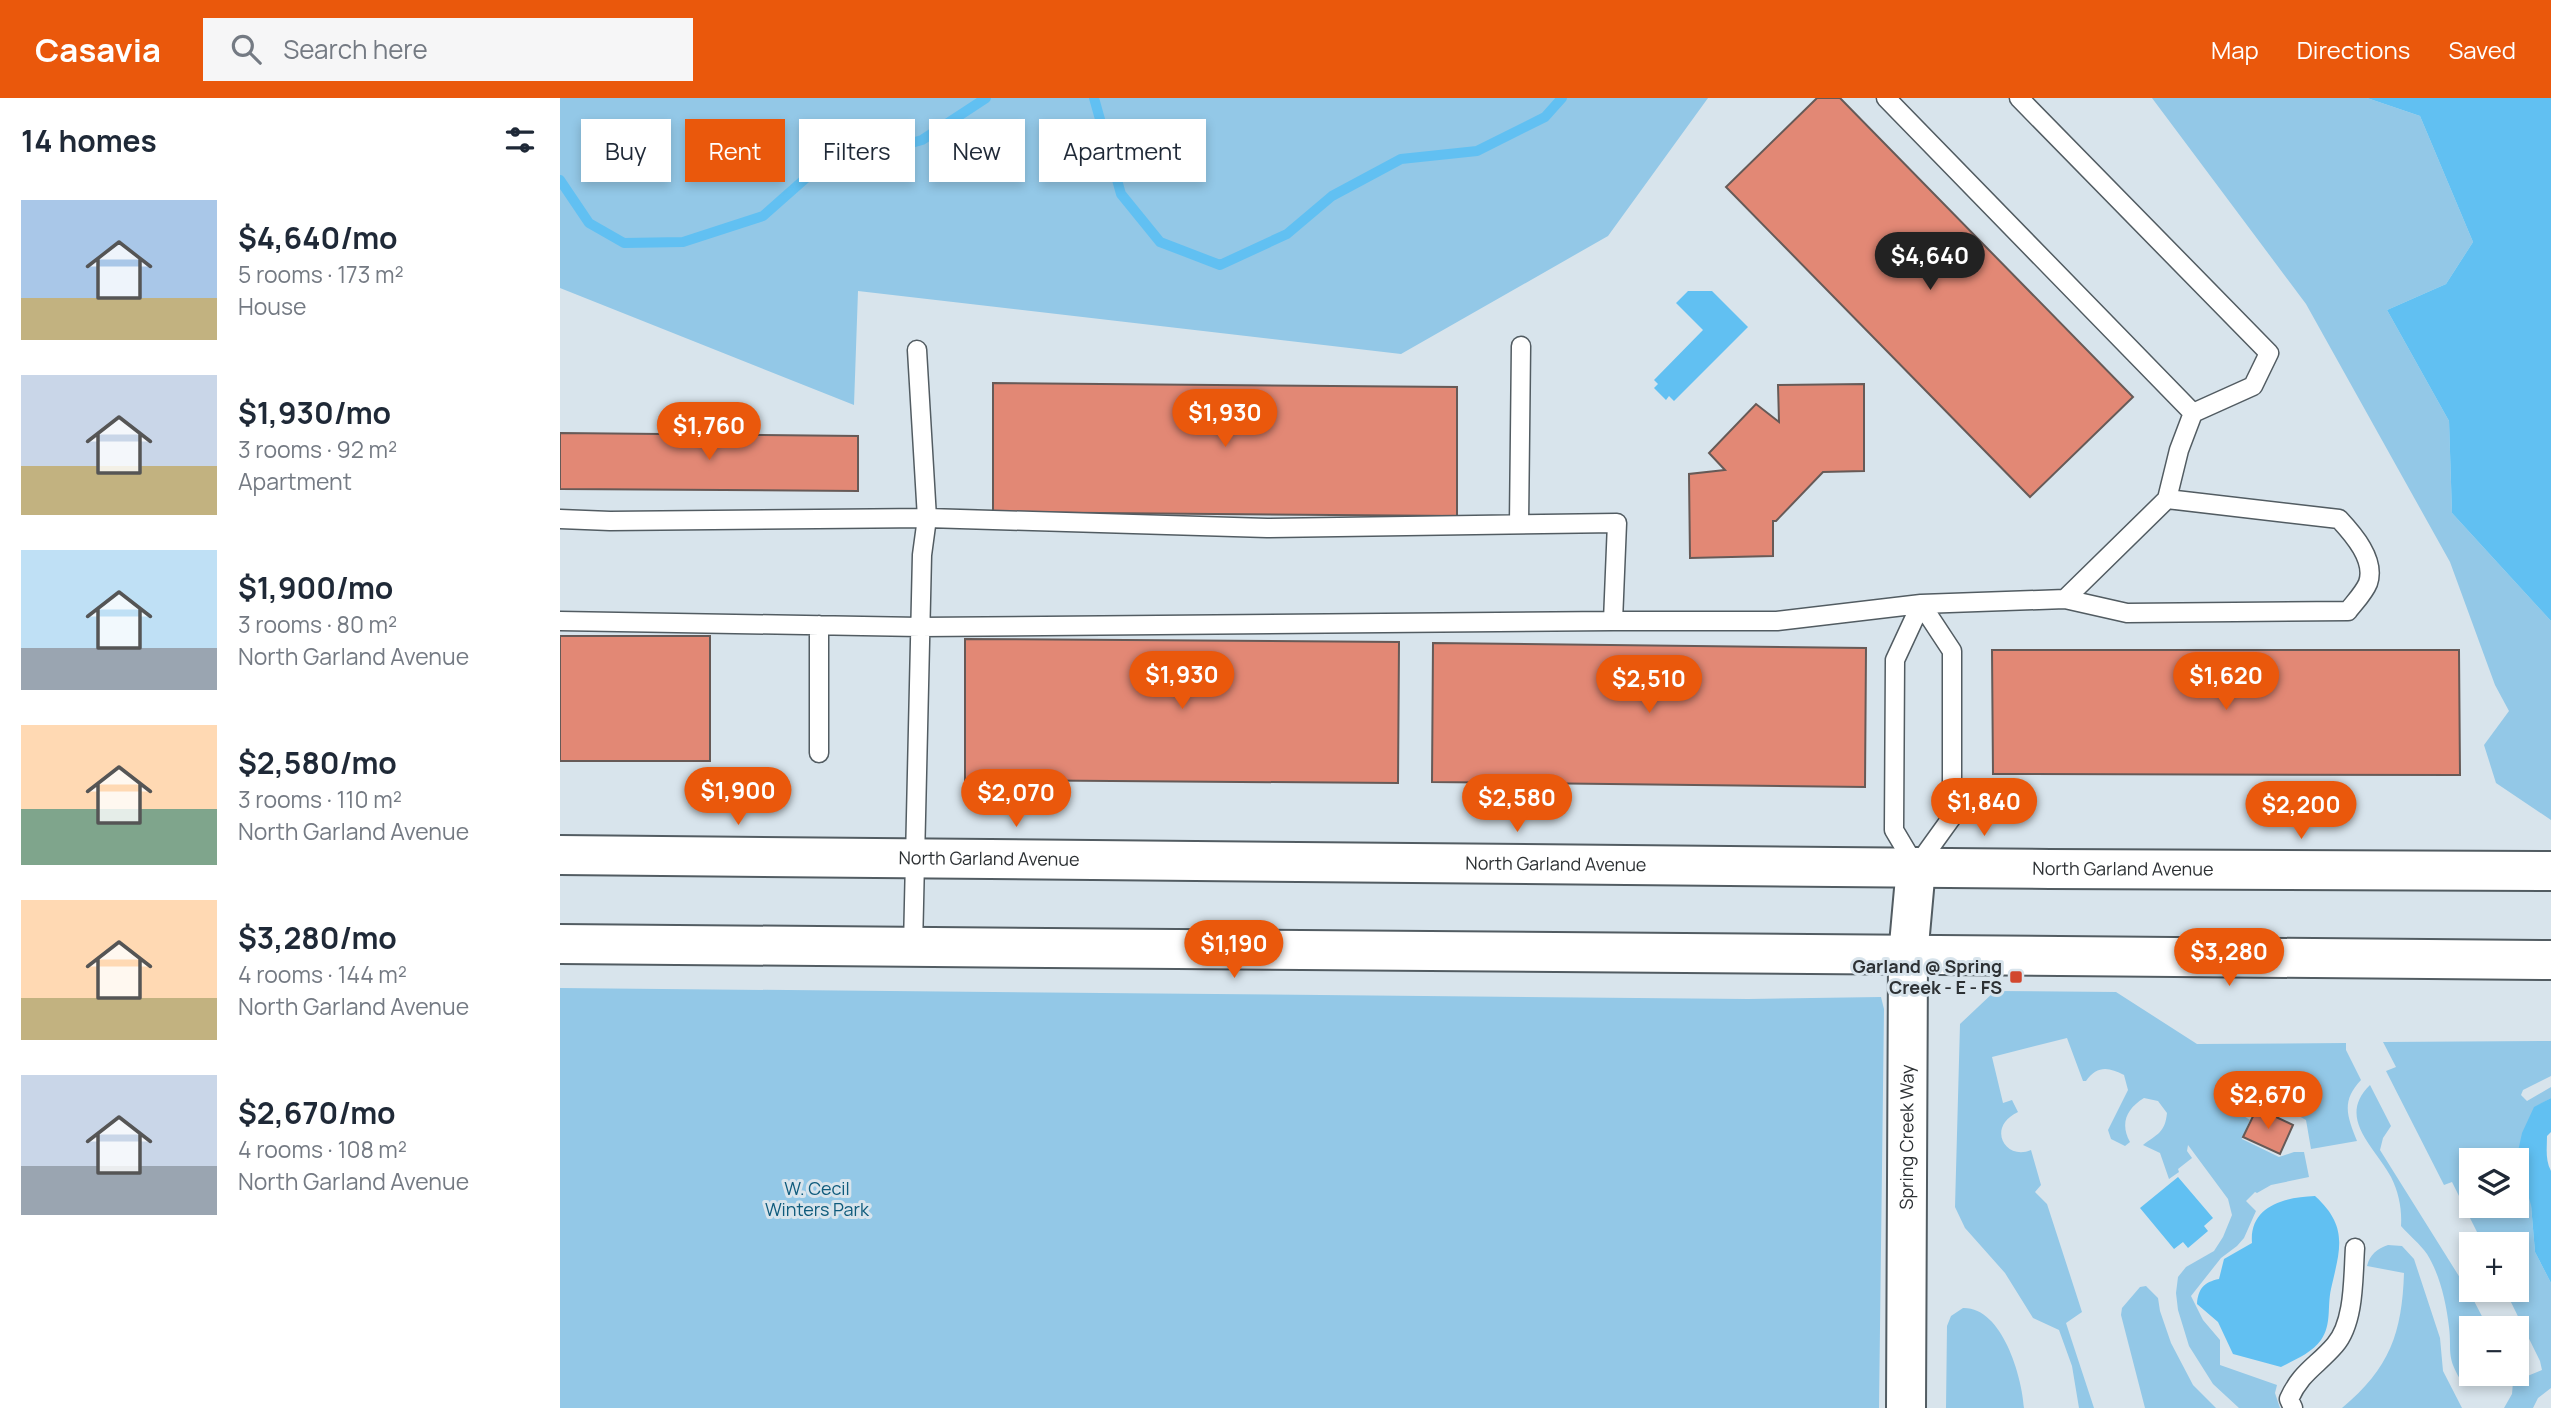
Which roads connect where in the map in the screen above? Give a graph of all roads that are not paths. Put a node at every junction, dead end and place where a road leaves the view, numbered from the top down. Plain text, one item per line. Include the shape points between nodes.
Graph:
1 (1886, 98) edge
2 (2019, 98) edge
3 (1521, 346) dead end
4 (917, 350) dead end
5 (2193, 413) junction
6 (2167, 499) junction
7 (927, 518) junction
8 (560, 519) edge
9 (1518, 524) junction
10 (2065, 598) junction
11 (1921, 604) junction
12 (560, 621) edge
13 (1613, 621) junction
14 (819, 625) junction
15 (920, 627) junction
16 (819, 753) dead end
17 (560, 855) edge
18 (915, 858) junction
19 (1916, 867) junction
20 (2551, 872) edge
21 (560, 944) edge
22 (913, 947) junction
23 (1908, 956) junction
24 (2551, 960) edge
25 (2355, 1248) dead end
26 (1906, 1408) edge
27 (2293, 1408) edge

1 - 5 lane
2 - 5 lane via 2269,353 2253,386
3 - 9 lane
4 - 7 lane
5 - 6 lane
6 - 10 lane
6 - 10 lane via 2339,519 2367,559 2368,582 2348,611 2127,613
7 - 8 lane
7 - 9 lane via 1267,528
7 - 15 lane
9 - 13 lane via 1617,523
10 - 11 lane
11 - 13 lane via 1777,621
11 - 19 lane via 1895,660 1894,830
11 - 19 lane via 1952,652 1952,817
12 - 14 lane
13 - 15 lane
14 - 15 lane
14 - 16 lane
15 - 18 lane
17 - 18 main road, North Garland Avenue
18 - 19 main road, North Garland Avenue
18 - 22 lane
19 - 20 main road, North Garland Avenue
19 - 23 main road, Spring Creek Way
21 - 22 main road
22 - 23 main road
23 - 24 main road
23 - 26 main road, Spring Creek Way
25 - 27 lane via 2352,1304 2337,1343 2297,1381 2289,1399

